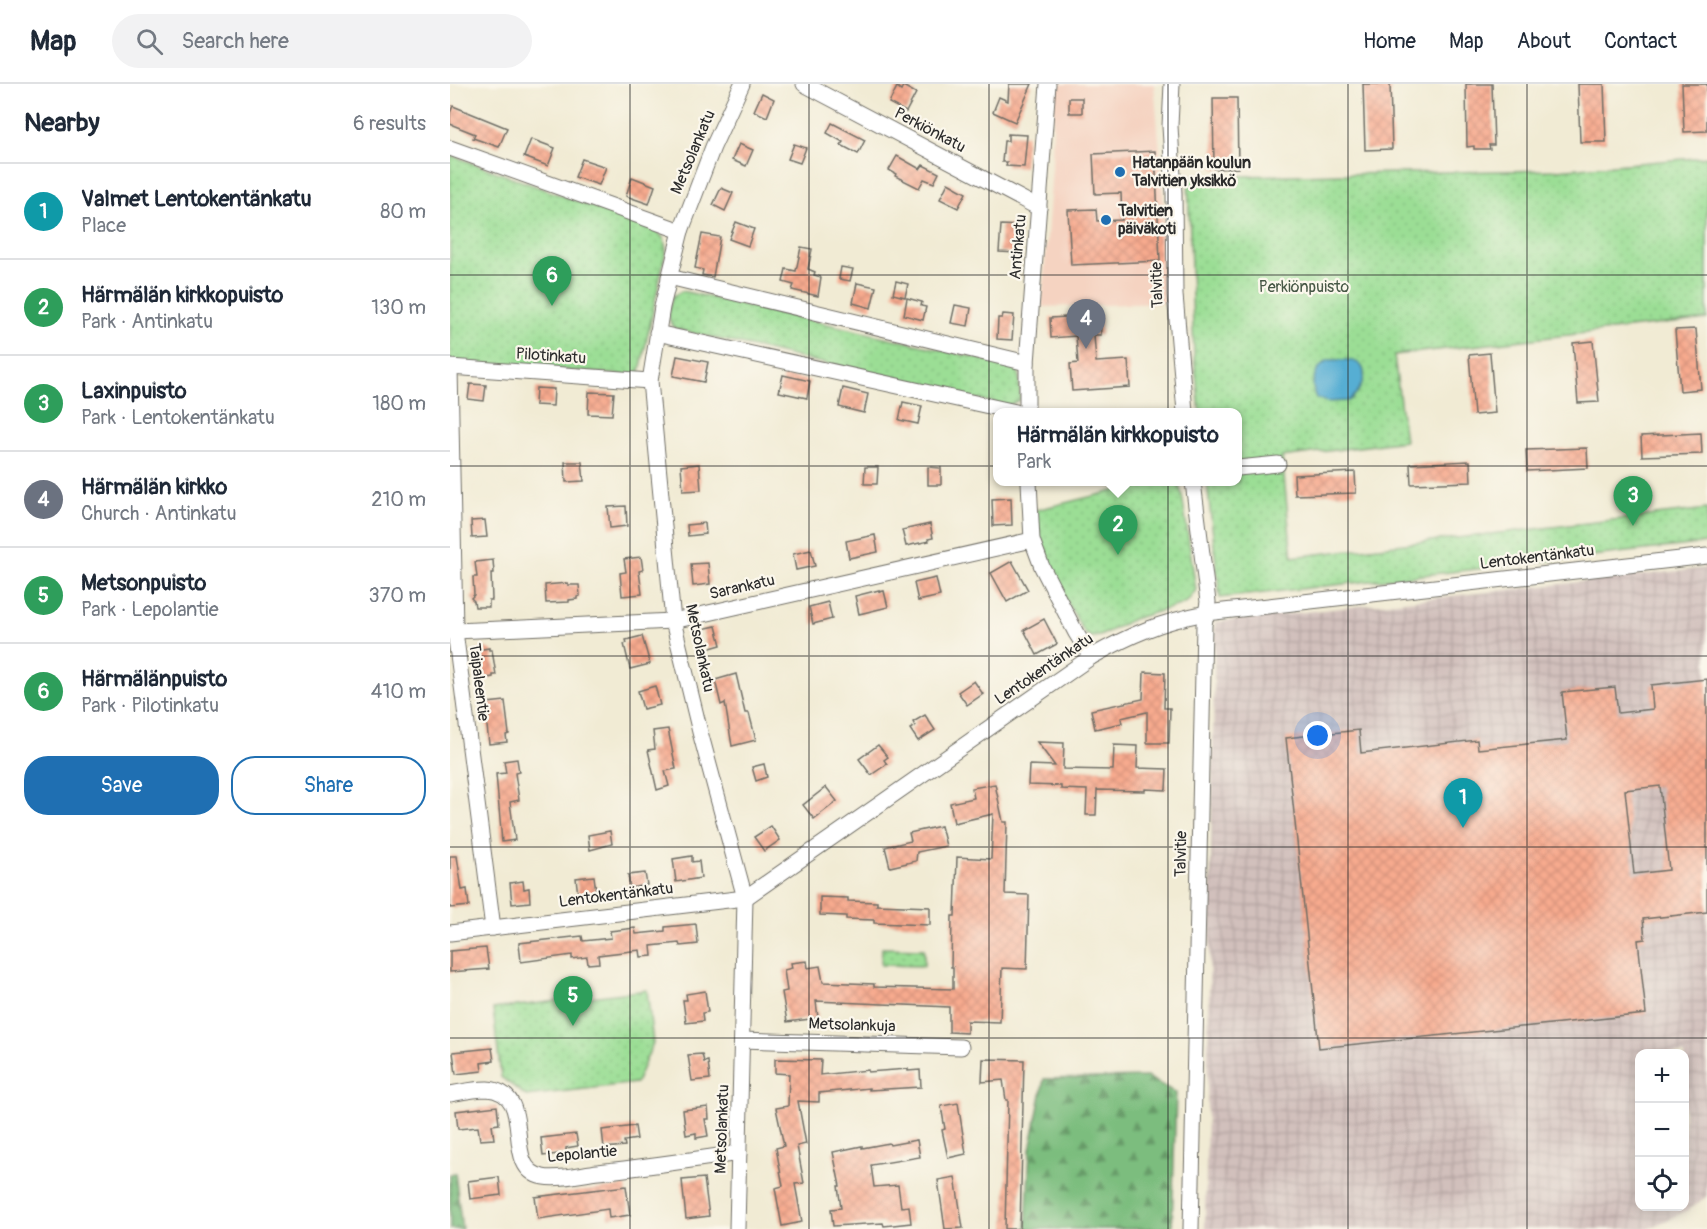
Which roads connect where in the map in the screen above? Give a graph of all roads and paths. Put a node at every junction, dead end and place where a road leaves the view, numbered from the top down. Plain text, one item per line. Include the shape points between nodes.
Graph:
1 (742, 84) edge
2 (804, 84) edge
3 (1048, 84) edge
4 (1172, 84) edge
5 (450, 148) edge
6 (1039, 208) junction
7 (681, 231) junction
8 (669, 277) junction
9 (657, 333) junction
10 (1027, 363) junction
11 (450, 367) edge
12 (650, 381) junction
13 (998, 408) edge
14 (1027, 408) edge
15 (1185, 408) edge
16 (1278, 464) dead end
17 (1242, 468) edge
18 (1029, 486) edge
19 (1194, 486) edge
20 (1032, 540) junction
21 (1707, 556) edge
22 (1206, 613) junction
23 (674, 621) junction
24 (455, 631) junction
25 (1091, 657) junction
26 (745, 898) junction
27 (493, 928) junction
28 (450, 933) edge
29 (742, 1040) junction
30 (961, 1047) dead end
31 (450, 1094) edge
32 (739, 1154) junction
33 (737, 1229) edge
34 (1191, 1229) edge

1 - 7 street, Metsolankatu
2 - 6 street, Perkiönkatu
3 - 6 street, Antinkatu
4 - 15 street, Talvitie via 1175,295
5 - 7 street
6 - 10 street, Antinkatu
7 - 8 street, Metsolankatu
8 - 9 street, Metsolankatu
8 - 10 street
9 - 12 street, Metsolankatu
9 - 13 street
10 - 14 street, Antinkatu
11 - 12 street, Pilotinkatu
11 - 24 street, Taipaleentie
12 - 23 street, Metsolankatu
16 - 17 street
18 - 20 street
19 - 22 street, Talvitie via 1208,602
20 - 23 street, Sarankatu
20 - 25 street via 1042,567
21 - 22 street, Lentokentänkatu
22 - 25 street, Lentokentänkatu via 1149,627
22 - 34 street, Talvitie
23 - 24 street, Sarankatu
23 - 26 street, Metsolankatu
24 - 27 street, Taipaleentie
25 - 26 street, Lentokentänkatu
26 - 27 street, Lentokentänkatu
26 - 29 street, Metsolankatu
27 - 28 street, Lentokentänkatu
29 - 30 street, Metsolankuja
29 - 32 street, Metsolankatu
31 - 32 street, Lepolantie via 487,1089 504,1095 516,1113 523,1164 542,1177
32 - 33 street, Metsolankatu

